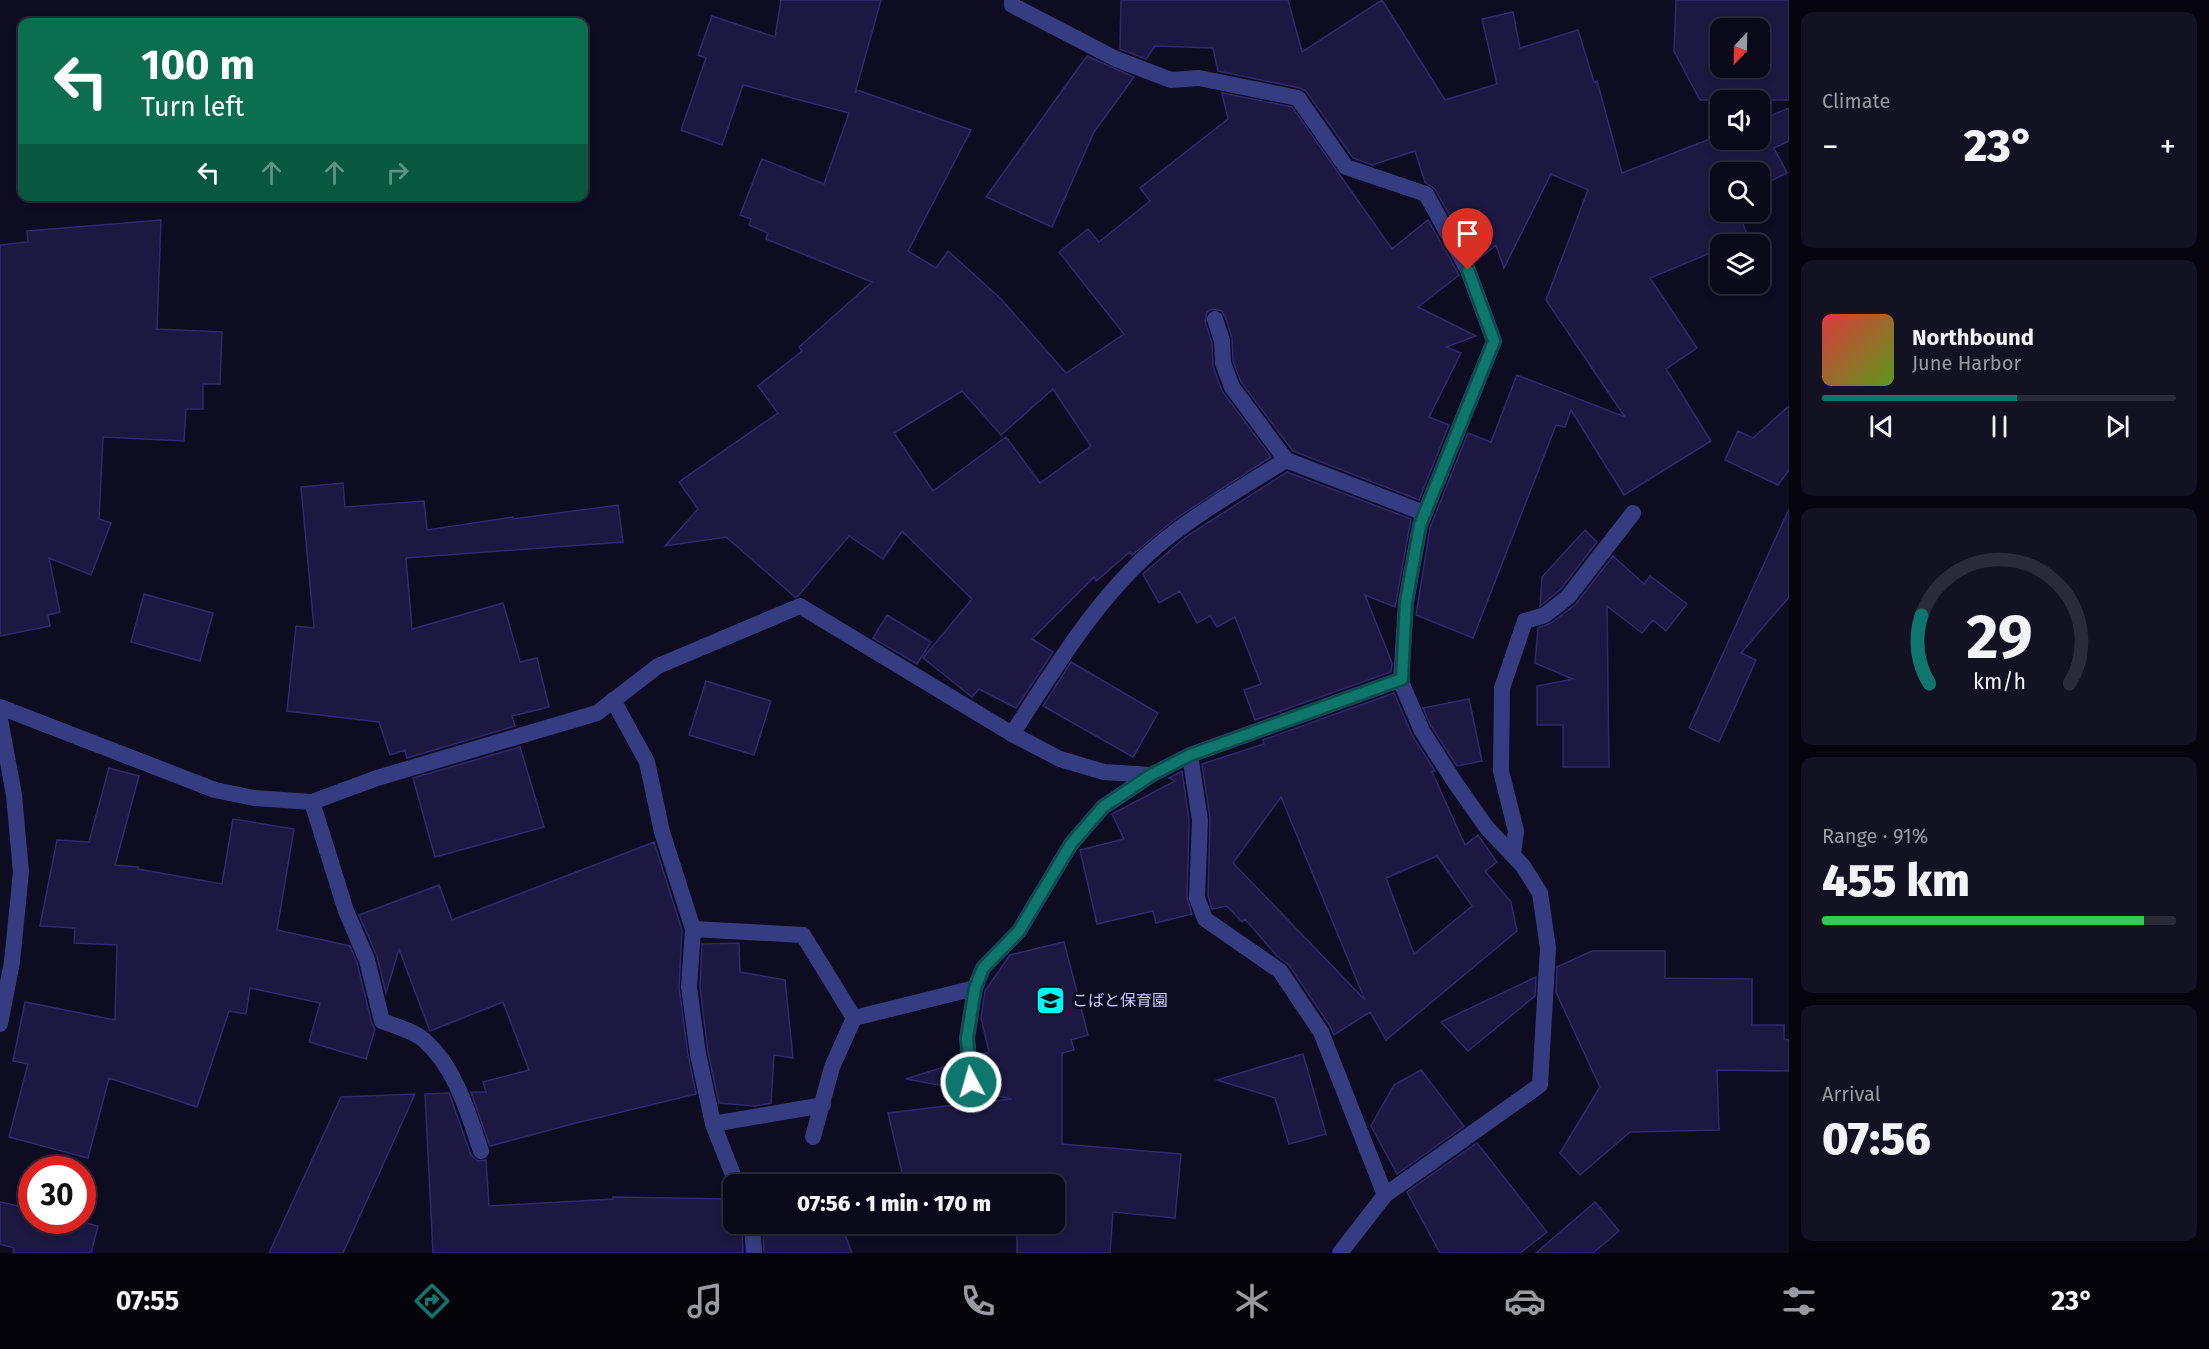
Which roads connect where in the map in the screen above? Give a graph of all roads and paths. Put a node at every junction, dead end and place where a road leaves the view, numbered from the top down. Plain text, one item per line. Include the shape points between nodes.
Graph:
1 (1012, 0) edge
2 (1215, 319) dead end
3 (1286, 460) junction
4 (1424, 513) junction
5 (1633, 513) dead end
6 (1402, 679) junction
7 (614, 700) junction
8 (0, 707) edge
9 (0, 719) edge
10 (1012, 734) junction
11 (1190, 755) junction
12 (1151, 775) junction
13 (312, 802) junction
14 (1513, 854) junction
15 (693, 929) junction
16 (975, 988) junction
17 (854, 1018) junction
18 (0, 1024) edge
19 (974, 1104) dead end
20 (823, 1105) junction
21 (712, 1124) junction
22 (813, 1137) dead end
23 (482, 1151) dead end
24 (732, 1174) edge
25 (1385, 1195) junction
26 (753, 1234) edge
27 (754, 1253) edge
28 (1340, 1253) edge

1 - 4 street via 1012,5 1116,59 1172,80 1199,78 1298,98 1346,167 1426,194 1468,270 1494,341
2 - 3 street via 1232,387
3 - 4 street
3 - 10 street via 1167,538 1128,573 1092,617
4 - 6 street via 1406,602
5 - 14 street via 1568,597 1545,615 1525,621 1521,630 1502,688 1501,771 1516,831
6 - 11 street
6 - 14 street via 1422,732 1487,828
7 - 10 street via 658,666 800,606
7 - 13 street via 597,713 377,778
7 - 15 street via 647,762 662,832
8 - 13 street via 214,790 254,798
9 - 18 street via 14,795 21,872 12,962
10 - 12 street via 1060,759 1104,772
11 - 12 street
11 - 25 street via 1200,820 1197,898 1205,919 1280,971 1321,1032
12 - 16 street via 1103,807 1071,844 1019,931 983,968
13 - 23 street via 346,911 367,960 382,1021 423,1039 450,1072
14 - 25 street via 1540,893 1548,948 1540,1085
15 - 17 street via 803,935
15 - 21 street via 689,987
16 - 17 street
16 - 19 street via 967,1038
17 - 20 street via 832,1066
20 - 21 street
20 - 22 street
21 - 24 street
25 - 28 street
26 - 27 street

